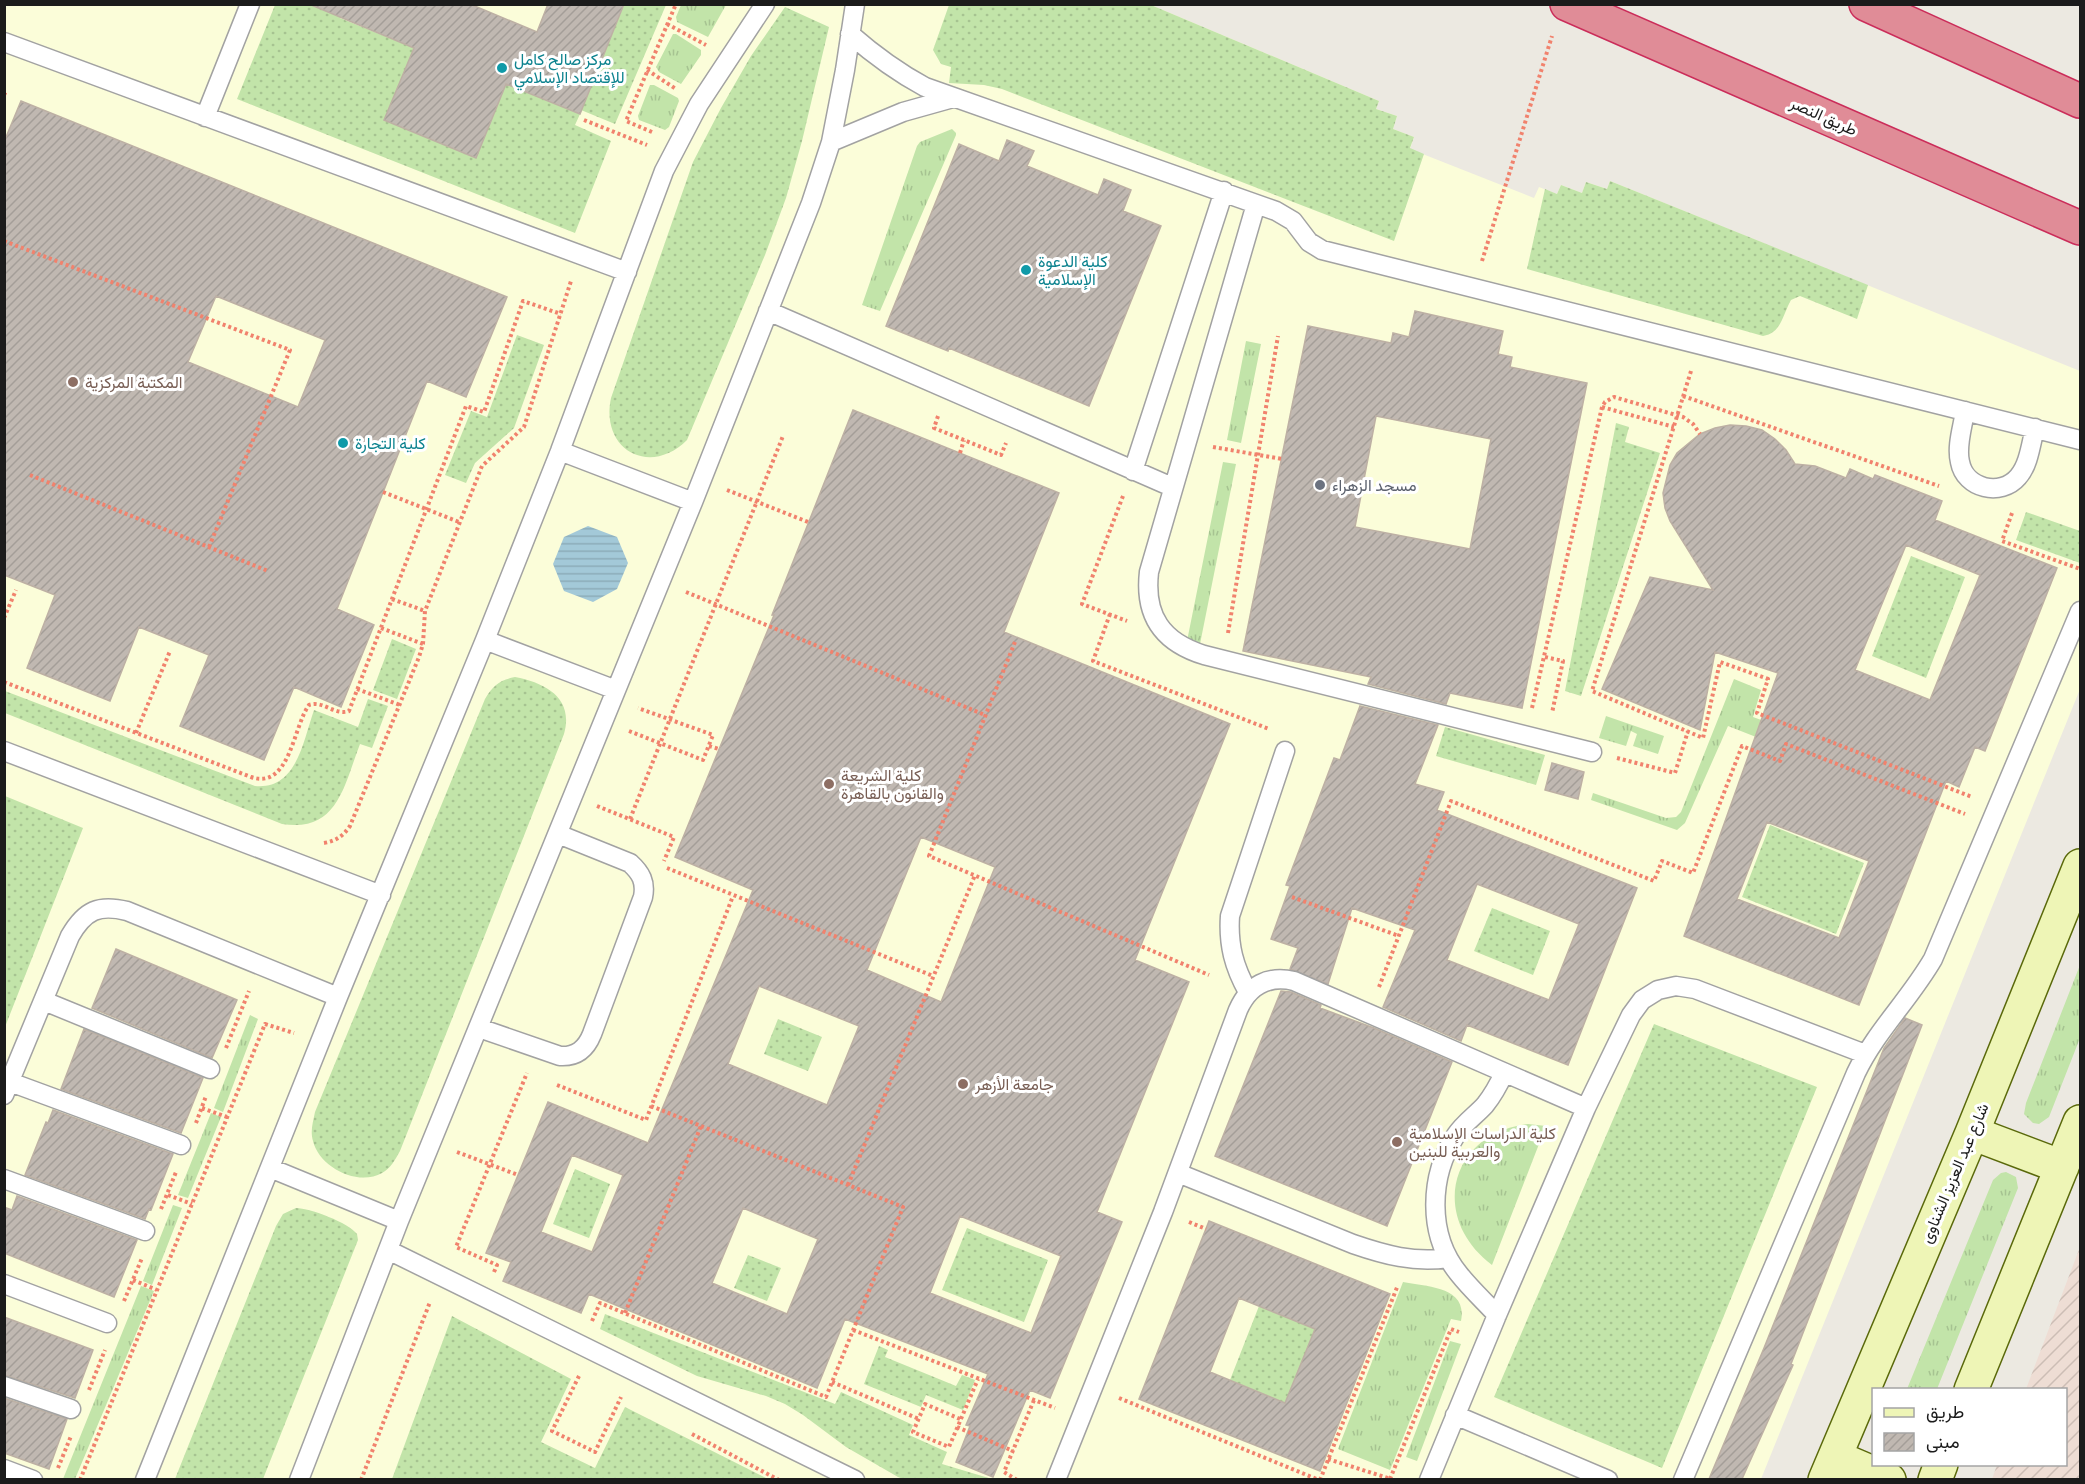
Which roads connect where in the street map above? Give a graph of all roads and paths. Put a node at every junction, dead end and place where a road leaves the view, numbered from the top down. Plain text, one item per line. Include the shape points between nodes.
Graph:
1 (250, 4) edge
2 (676, 4) edge
3 (765, 4) edge
4 (855, 4) edge
5 (1867, 5) edge
6 (1561, 16) edge
7 (667, 24) junction
8 (850, 34) junction
9 (4, 42) edge
10 (731, 59) junction
11 (953, 98) junction
12 (2080, 101) edge
13 (205, 117) junction
14 (584, 120) dead end
15 (831, 142) junction
16 (675, 149) junction
17 (1224, 191) junction
18 (1256, 204) junction
19 (2080, 228) edge
20 (4, 241) edge
21 (579, 255) junction
22 (627, 272) junction
23 (1473, 288) junction
24 (768, 311) junction
25 (561, 314) junction
26 (1278, 336) dead end
27 (1699, 344) junction
28 (1683, 396) junction
29 (1602, 407) junction
30 (1965, 411) junction
31 (1677, 414) junction
32 (1674, 427) junction
33 (934, 428) dead end
34 (2036, 429) junction
35 (1700, 434) dead end
36 (783, 436) dead end
37 (964, 440) junction
38 (2080, 440) edge
39 (1223, 449) dead end
40 (560, 451) junction
41 (960, 453) dead end
42 (1001, 454) dead end
43 (1258, 455) junction
44 (1282, 459) dead end
45 (1133, 471) junction
46 (30, 475) dead end
47 (701, 480) junction
48 (1172, 487) junction
49 (1946, 488) dead end
50 (383, 492) dead end
51 (693, 502) junction
52 (757, 502) junction
53 (427, 509) junction
54 (2012, 512) dead end
55 (459, 522) junction
56 (808, 522) dead end
57 (209, 547) junction
58 (2080, 569) edge
59 (268, 571) dead end
60 (660, 582) junction
61 (16, 590) dead end
62 (392, 599) junction
63 (716, 605) junction
64 (425, 611) junction
65 (2080, 611) edge
66 (1110, 614) junction
67 (4, 618) edge
68 (1122, 619) dead end
69 (381, 628) junction
70 (1228, 632) dead end
71 (485, 640) junction
72 (1015, 642) dead end
73 (423, 644) junction
74 (170, 651) dead end
75 (1545, 657) junction
76 (4, 682) edge
77 (357, 689) junction
78 (615, 694) junction
79 (400, 705) junction
80 (1532, 711) dead end
81 (985, 716) junction
82 (670, 720) junction
83 (603, 721) junction
84 (1247, 721) dead end
85 (1688, 731) junction
86 (136, 733) junction
87 (1546, 740) junction
88 (661, 743) junction
89 (709, 746) junction
90 (719, 749) dead end
91 (4, 751) edge
92 (1285, 751) dead end
93 (1592, 752) joint
94 (573, 796) junction
95 (1995, 816) junction
96 (630, 819) junction
97 (558, 834) junction
98 (316, 842) dead end
99 (2080, 866) edge
100 (975, 875) junction
101 (381, 895) junction
102 (733, 896) junction
103 (1292, 897) dead end
104 (1399, 936) junction
105 (933, 976) junction
106 (1248, 992) junction
107 (338, 997) junction
108 (44, 1001) junction
109 (1369, 1013) junction
110 (478, 1028) junction
111 (321, 1041) junction
112 (537, 1050) junction
113 (470, 1051) junction
114 (1865, 1054) junction
115 (210, 1069) dead end
116 (527, 1073) junction
117 (1504, 1073) junction
118 (538, 1077) dead end
119 (549, 1082) dead end
120 (7, 1088) edge
121 (651, 1106) junction
122 (202, 1108) dead end
123 (1586, 1108) junction
124 (227, 1117) junction
125 (2080, 1122) edge
126 (701, 1126) junction
127 (1972, 1133) junction
128 (431, 1142) junction
129 (181, 1145) dead end
130 (488, 1164) junction
131 (2062, 1167) junction
132 (270, 1168) junction
133 (1178, 1173) junction
134 (518, 1175) dead end
135 (4, 1179) edge
136 (848, 1185) junction
137 (167, 1195) dead end
138 (192, 1204) junction
139 (399, 1221) junction
140 (1193, 1224) dead end
141 (1206, 1229) dead end
142 (145, 1231) dead end
143 (388, 1250) junction
144 (1448, 1258) junction
145 (1408, 1259) junction
146 (441, 1276) junction
147 (133, 1280) dead end
148 (4, 1284) edge
149 (157, 1290) junction
150 (483, 1298) junction
151 (626, 1313) junction
152 (1497, 1315) junction
153 (107, 1323) dead end
154 (853, 1330) junction
155 (1485, 1343) junction
156 (582, 1347) junction
157 (580, 1375) dead end
158 (978, 1379) junction
159 (832, 1382) junction
160 (4, 1386) edge
161 (1093, 1388) junction
162 (1971, 1388) edge
163 (621, 1397) dead end
164 (1034, 1400) junction
165 (70, 1409) dead end
166 (1455, 1414) junction
167 (1081, 1418) junction
168 (919, 1419) junction
169 (960, 1419) junction
170 (957, 1427) junction
171 (1012, 1451) junction
172 (1328, 1459) junction
173 (1830, 1468) edge
174 (4, 1469) edge
175 (33, 1479) edge
176 (80, 1479) edge
177 (145, 1479) edge
178 (299, 1479) edge
179 (361, 1479) edge
180 (855, 1479) edge
181 (1017, 1479) edge
182 (1056, 1479) edge
183 (1320, 1479) edge
184 (1391, 1479) edge
185 (1429, 1479) edge
186 (1608, 1479) edge
187 (1683, 1479) edge
188 (1889, 1479) edge

1 - 13 lane
2 - 7 path
3 - 10 lane
4 - 8 lane
5 - 12 highway
6 - 19 highway, طريق النصر
6 - 23 path
7 - 10 path
7 - 16 path via 626,121
8 - 11 lane via 898,72
8 - 15 lane
9 - 13 lane
10 - 16 lane
11 - 15 lane via 903,112
11 - 17 lane
13 - 21 lane
14 - 16 path
15 - 24 lane
16 - 22 lane
17 - 18 lane
17 - 45 lane
18 - 23 lane via 1293,221 1322,250
18 - 48 lane
20 - 57 path via 290,350
21 - 22 lane
21 - 25 path
22 - 40 lane
23 - 27 lane
24 - 45 lane
24 - 47 lane
25 - 53 path via 522,301 484,412 466,406
25 - 55 path via 524,427 482,466
26 - 43 path
27 - 28 path
27 - 30 lane
28 - 31 path
28 - 49 path
29 - 31 path via 1614,397
29 - 32 path
29 - 75 path
30 - 34 lane
30 - 34 lane via 1960,462 1971,481 1980,487 1991,489 2013,483 2020,475
31 - 32 path
31 - 35 path via 1694,424
32 - 85 path via 1592,691
33 - 37 path
34 - 38 lane
36 - 52 path
37 - 41 path
37 - 42 path
39 - 43 path
40 - 51 lane
40 - 71 lane
43 - 44 path
43 - 70 path
45 - 48 lane
45 - 66 path via 1082,604
46 - 57 path
47 - 51 lane
47 - 52 path
48 - 87 lane via 1149,572 1148,598 1158,625 1178,645 1204,655
50 - 53 path
51 - 60 lane
52 - 56 path
52 - 63 path
53 - 55 path
53 - 62 path
54 - 58 path via 2002,541
55 - 64 path
57 - 59 path
60 - 63 path
60 - 78 lane
61 - 67 path
62 - 64 path
62 - 69 path
63 - 81 path
63 - 82 path
64 - 73 path
65 - 95 lane
66 - 68 path
66 - 84 path via 1093,661
69 - 73 path
69 - 77 path
71 - 78 lane
71 - 101 lane
72 - 81 path
73 - 79 path
74 - 86 path
75 - 80 path
75 - 87 path via 1563,661
76 - 86 path
77 - 79 path
77 - 86 path via 349,711 316,703 309,705 283,765 275,775 259,780
78 - 82 path
78 - 83 lane
79 - 98 path via 350,826 336,840
81 - 100 path via 929,856
82 - 88 path
82 - 89 path via 713,735
83 - 88 path
83 - 94 lane
85 - 93 path via 1675,773
85 - 95 path via 1703,738 1720,662 1768,679 1757,713
87 - 93 lane
88 - 89 path via 703,760
88 - 96 path
89 - 90 path
91 - 101 lane
92 - 106 lane via 1230,916 1234,964
94 - 96 path
94 - 97 lane
95 - 104 path via 1786,744 1780,761 1742,746 1693,873 1662,861 1654,881 1451,801
95 - 114 lane via 1933,959
96 - 102 path via 674,837 662,867
97 - 110 lane
97 - 112 lane via 630,863 641,874 645,889 589,1042 568,1057
99 - 127 street, شارع عبد العزيز الشناوى
100 - 105 path
100 - 106 path
101 - 107 lane
102 - 105 path
102 - 121 path
103 - 104 path
104 - 109 path
105 - 136 path
106 - 109 lane via 1264,981 1284,979
106 - 133 lane
107 - 108 lane via 110,907 93,910 79,921
107 - 111 lane
108 - 115 lane
108 - 120 lane
109 - 117 lane
110 - 112 lane
110 - 113 lane
111 - 124 path via 266,1024
111 - 132 lane
112 - 116 path
113 - 116 path
113 - 128 lane
114 - 123 lane via 1695,989 1676,986 1658,990 1642,1000
114 - 187 lane
116 - 118 path
116 - 130 path
117 - 123 lane
117 - 144 lane via 1485,1105 1457,1135 1438,1179 1435,1211
119 - 121 path via 646,1120
120 - 129 lane
121 - 126 path
122 - 124 path
123 - 152 lane
124 - 138 path
125 - 131 street
126 - 136 path
126 - 151 path
127 - 131 street
127 - 173 street, شارع عبد العزيز الشناوى
128 - 130 path
128 - 139 lane
130 - 134 path
130 - 150 path via 456,1247 497,1264
131 - 162 street
132 - 139 lane
132 - 177 lane
133 - 145 lane via 1353,1244
133 - 161 lane
135 - 142 lane
136 - 154 path via 903,1208
137 - 138 path
138 - 149 path
139 - 143 lane
140 - 141 path
143 - 146 lane
143 - 178 lane
144 - 145 lane
144 - 152 lane
145 - 172 path
146 - 150 lane
146 - 179 path
147 - 149 path
148 - 153 lane
149 - 176 path
150 - 156 lane
151 - 156 path via 600,1302
151 - 159 path via 826,1397
152 - 155 lane
154 - 158 path
154 - 159 path
155 - 166 lane
155 - 184 path via 1451,1329
156 - 180 lane
157 - 163 path via 552,1431 595,1452
158 - 164 path
158 - 169 path
159 - 168 path
160 - 165 lane
161 - 167 lane
161 - 183 path
164 - 167 path
164 - 171 path
166 - 185 lane
166 - 186 lane
167 - 182 lane
168 - 169 path via 925,1404
168 - 170 path via 913,1432 949,1447
169 - 170 path
170 - 171 path
171 - 181 path via 1004,1472
172 - 183 path
172 - 184 path
173 - 188 street
174 - 175 lane

